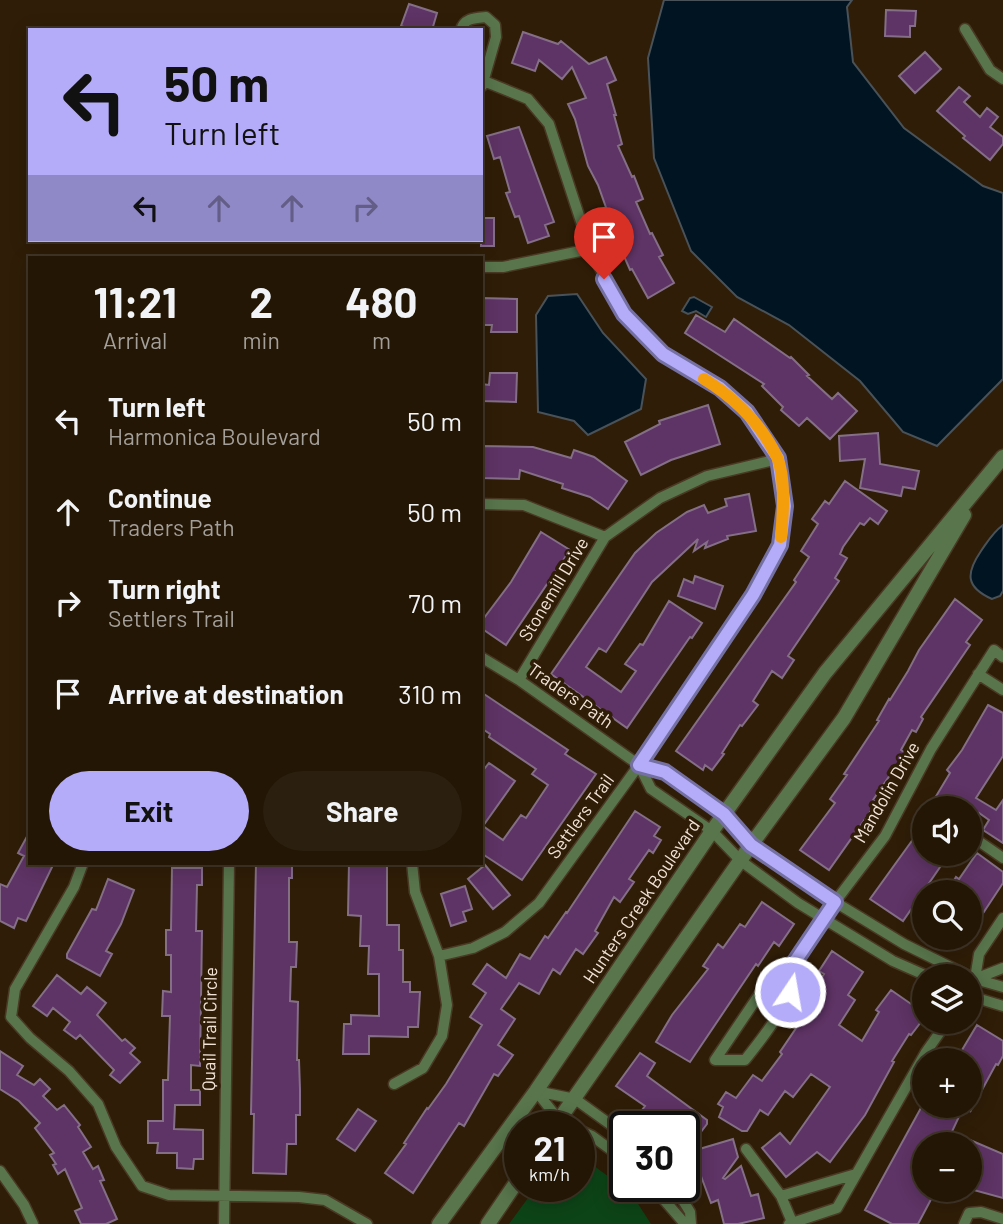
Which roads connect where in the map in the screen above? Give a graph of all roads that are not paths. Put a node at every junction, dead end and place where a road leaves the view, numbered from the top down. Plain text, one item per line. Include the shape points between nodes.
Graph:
1 (461, 28) edge
2 (965, 29) dead end
3 (1003, 79) edge
4 (483, 84) edge
5 (590, 248) junction
6 (483, 267) edge
7 (1003, 457) edge
8 (778, 458) junction
9 (988, 474) junction
10 (483, 504) edge
11 (605, 537) junction
12 (1003, 657) edge
13 (483, 658) edge
14 (978, 674) junction
15 (519, 680) junction
16 (1003, 690) edge
17 (639, 765) junction
18 (724, 814) junction
19 (712, 831) junction
20 (982, 843) edge
21 (751, 845) junction
22 (1003, 858) edge
23 (741, 861) junction
24 (82, 865) edge
25 (229, 865) edge
26 (412, 865) edge
27 (835, 902) junction
28 (1003, 918) edge
29 (824, 919) junction
30 (439, 956) junction
31 (796, 960) junction
32 (945, 964) edge
33 (977, 964) edge
34 (1003, 968) edge
35 (912, 970) edge
36 (982, 976) edge
37 (982, 981) edge
38 (1003, 987) edge
39 (982, 1000) edge
40 (1003, 1006) edge
41 (939, 1034) edge
42 (394, 1084) dead end
43 (536, 1091) junction
44 (575, 1099) junction
45 (548, 1111) edge
46 (566, 1111) edge
47 (609, 1123) edge
48 (746, 1149) dead end
49 (0, 1171) edge
50 (856, 1174) junction
51 (224, 1196) junction
52 (781, 1196) junction
53 (504, 1200) edge
54 (666, 1202) edge
55 (684, 1202) edge
56 (1003, 1219) edge
57 (790, 1223) edge
58 (33, 1224) edge
59 (224, 1224) edge
60 (367, 1224) edge
61 (439, 1224) edge
62 (488, 1224) edge
63 (685, 1224) edge
64 (691, 1224) edge
65 (964, 1224) edge

1 - 4 street via 471,18 486,17 495,25
2 - 3 street via 990,70
4 - 5 street, Settlers Trail via 528,99 549,124
5 - 6 street
5 - 8 street, Settlers Trail via 624,314 663,354 720,388 747,412
7 - 9 street, Hunters Creek Boulevard
8 - 11 street, Stonemill Drive via 707,476 660,498
8 - 17 street, Settlers Trail via 785,506 780,545 753,595
9 - 18 street, Hunters Creek Boulevard via 825,673
9 - 21 street, Hunters Creek Boulevard via 844,718
10 - 11 street via 524,505
11 - 15 street, Stonemill Drive
12 - 14 street, Mandolin Drive via 994,650
13 - 15 street, Traders Path
14 - 16 street
14 - 27 street, Mandolin Drive via 931,748 885,836
15 - 17 street, Traders Path
17 - 18 street, Traders Path via 665,772
17 - 19 street, Traders Path via 651,789
17 - 30 street, Settlers Trail via 539,903 505,932 473,948
18 - 19 street, Hunters Creek Boulevard
18 - 21 street, Traders Path
19 - 23 street, Traders Path
19 - 43 street, Hunters Creek Boulevard
20 - 22 street
21 - 23 street, Hunters Creek Boulevard
21 - 27 street, Traders Path
23 - 29 street, Traders Path
23 - 44 street, Hunters Creek Boulevard
24 - 51 street via 15,989 10,1017 98,1104 116,1147 142,1186 169,1195
25 - 51 street, Quail Trail Circle
26 - 30 street via 415,892
27 - 29 street, Mandolin Drive
27 - 32 street, Traders Path
28 - 33 street
29 - 31 street, Mandolin Drive
29 - 35 street, Traders Path
30 - 42 street via 447,1005 442,1036 423,1068
31 - 31 street, Mandolin Drive via 765,986 715,1060 745,1060 778,1018 790,992
34 - 36 street
37 - 38 street, Traders Path
39 - 40 street
41 - 50 street
43 - 44 street
43 - 45 street
43 - 61 street, Hunters Creek Boulevard
44 - 46 street, Hunters Creek Boulevard
44 - 47 street
48 - 52 street
49 - 58 street
50 - 52 street
50 - 57 street via 837,1208
51 - 59 street, Quail Trail Circle
51 - 60 street via 325,1200
52 - 57 street
53 - 62 street
54 - 63 street
55 - 64 street
56 - 65 street via 969,1213

